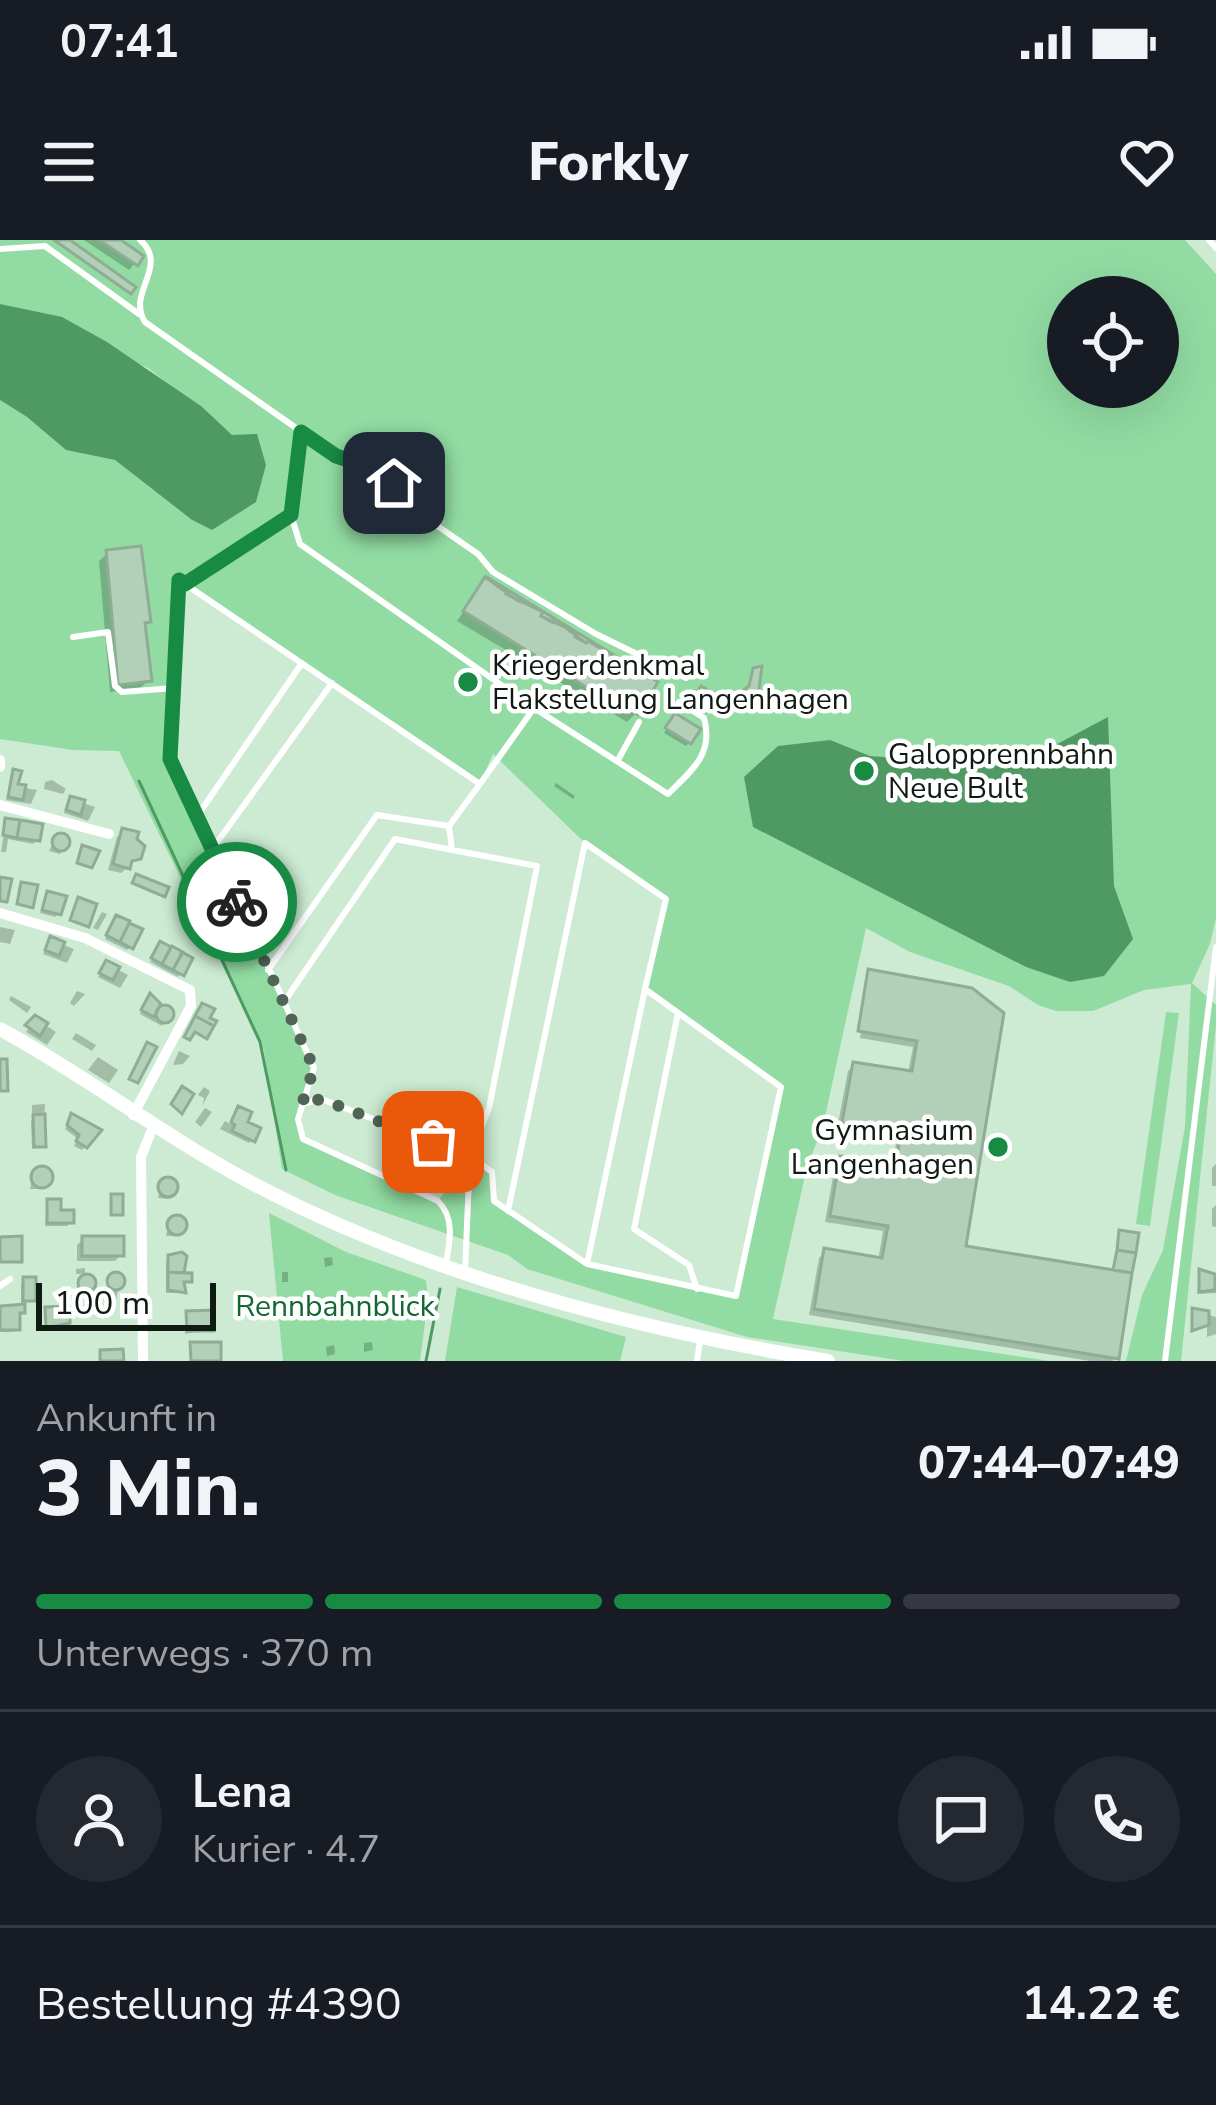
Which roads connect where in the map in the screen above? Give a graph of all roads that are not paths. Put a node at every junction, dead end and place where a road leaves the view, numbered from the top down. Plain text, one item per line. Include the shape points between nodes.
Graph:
1 (140, 240) edge
2 (1209, 240) edge
3 (1216, 248) edge
4 (0, 249) edge
5 (139, 314) junction
6 (301, 432) junction
7 (291, 515) junction
8 (185, 584) junction
9 (74, 637) dead end
10 (302, 663) junction
11 (686, 678) dead end
12 (332, 683) junction
13 (174, 688) junction
14 (679, 702) dead end
15 (534, 708) junction
16 (640, 722) dead end
17 (618, 760) junction
18 (480, 784) junction
19 (0, 805) edge
20 (198, 815) junction
21 (449, 826) junction
22 (109, 834) dead end
23 (212, 848) junction
24 (452, 850) junction
25 (0, 913) edge
26 (1216, 946) edge
27 (268, 970) junction
28 (645, 989) junction
29 (284, 1002) junction
30 (678, 1013) junction
31 (0, 1029) edge
32 (302, 1104) junction
33 (133, 1114) junction
34 (153, 1127) junction
35 (470, 1156) junction
36 (508, 1211) junction
37 (587, 1264) junction
38 (446, 1265) junction
39 (464, 1271) junction
40 (10, 1279) dead end
41 (0, 1286) edge
42 (697, 1289) junction
43 (700, 1339) junction
44 (143, 1361) edge
45 (697, 1361) edge
46 (828, 1361) edge
47 (1165, 1361) edge

1 - 5 lane via 153,266
2 - 3 lane
4 - 5 lane via 45,247
5 - 6 lane
6 - 7 lane
6 - 11 lane via 394,483 398,498 493,572
7 - 8 lane
7 - 15 lane via 300,544
8 - 10 lane
8 - 13 lane via 179,580
9 - 13 lane via 108,632 122,692
10 - 12 lane
10 - 20 lane
12 - 18 lane
12 - 23 lane
13 - 20 lane via 170,759
14 - 17 lane via 704,718 709,734 705,755 668,794
15 - 17 lane
15 - 18 lane
16 - 17 lane
18 - 21 lane
19 - 22 street
20 - 23 lane
21 - 24 lane
21 - 27 lane via 377,815
23 - 27 lane
24 - 29 lane via 395,839
24 - 35 lane via 537,866 490,1108
25 - 33 street via 86,938 190,990 191,1006
26 - 47 lane
27 - 29 lane
28 - 30 lane
28 - 36 lane via 666,898 585,843
28 - 37 lane
29 - 32 lane via 314,1068
30 - 42 lane via 634,1229 689,1265
30 - 42 lane via 782,1087 736,1296
31 - 33 street
32 - 35 lane via 321,1099
32 - 38 lane via 303,1139 445,1208
33 - 34 street
34 - 38 street via 351,1232
34 - 44 street via 141,1156
35 - 36 lane via 492,1172 494,1201
35 - 39 lane
36 - 37 lane
37 - 42 lane
38 - 39 street
39 - 43 street
40 - 41 lane
43 - 45 lane
43 - 46 street

